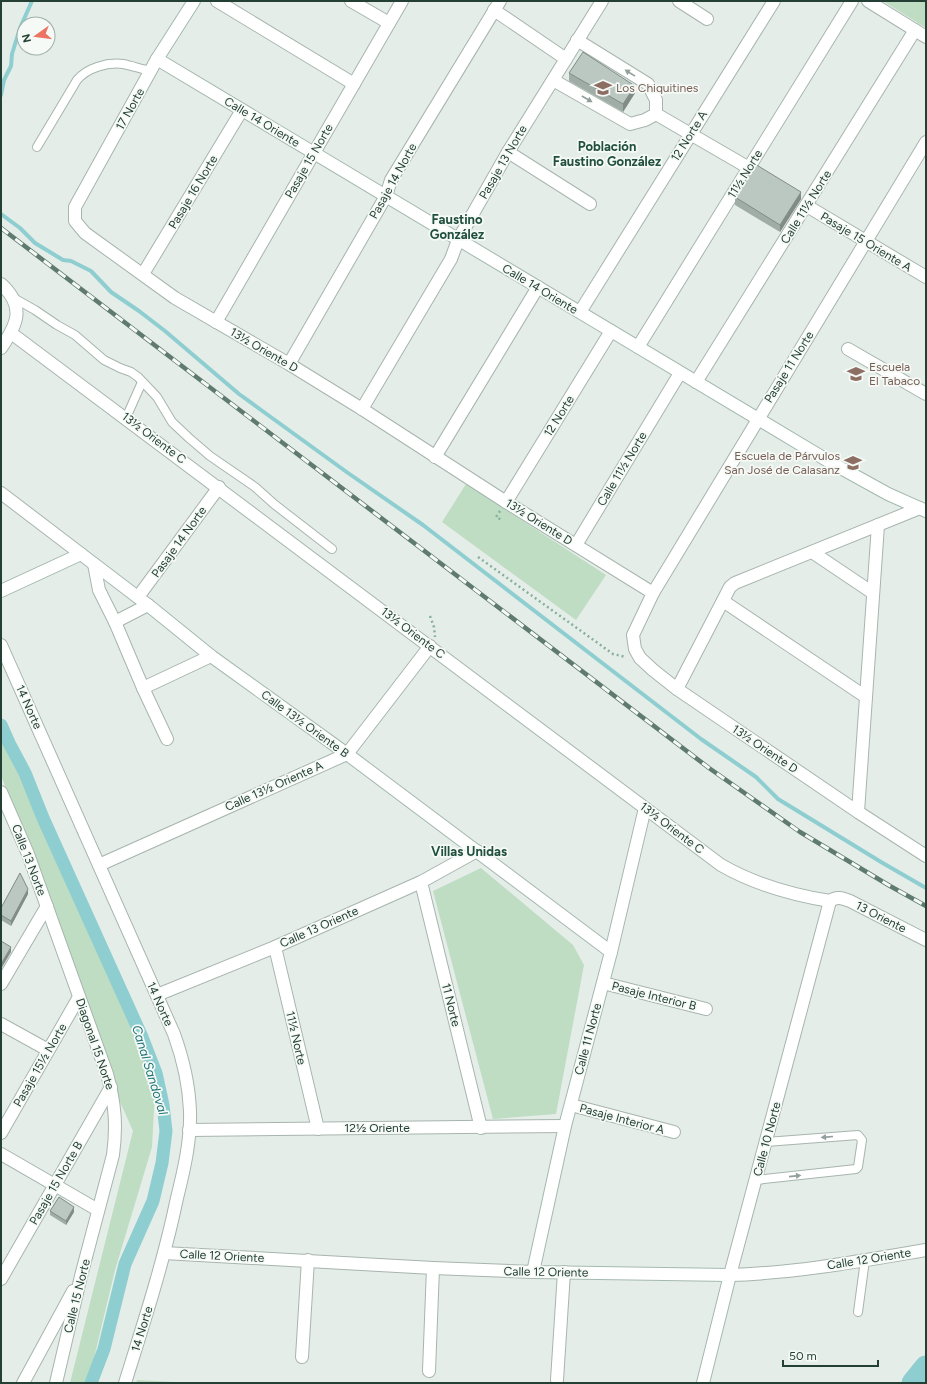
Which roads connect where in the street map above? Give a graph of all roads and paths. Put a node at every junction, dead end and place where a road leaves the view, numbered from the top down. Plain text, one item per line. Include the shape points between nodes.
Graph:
1 (193, 1) edge
2 (217, 1) edge
3 (352, 1) edge
4 (402, 1) edge
5 (602, 1) edge
6 (679, 1) edge
7 (774, 1) edge
8 (852, 1) edge
9 (868, 1) edge
10 (498, 3) edge
11 (707, 19) dead end
12 (389, 23) junction
13 (915, 30) junction
14 (926, 37) edge
15 (577, 40) junction
16 (157, 59) junction
17 (566, 59) junction
18 (151, 71) junction
19 (553, 80) junction
20 (354, 84) junction
21 (242, 110) junction
22 (656, 114) junction
23 (691, 133) junction
24 (926, 142) edge
25 (37, 147) dead end
26 (508, 152) junction
27 (314, 153) junction
28 (749, 168) junction
29 (386, 196) junction
30 (590, 204) dead end
31 (807, 206) junction
32 (75, 221) joint
33 (458, 240) junction
34 (866, 242) junction
35 (143, 274) junction
36 (926, 277) edge
37 (1, 284) edge
38 (538, 287) junction
39 (12, 297) junction
40 (580, 312) junction
41 (216, 322) junction
42 (611, 331) junction
43 (12, 333) junction
44 (638, 347) junction
45 (1, 348) edge
46 (848, 349) dead end
47 (289, 364) junction
48 (680, 373) junction
49 (142, 382) junction
50 (696, 382) junction
51 (926, 394) edge
52 (362, 409) junction
53 (126, 418) junction
54 (757, 418) junction
55 (435, 457) junction
56 (219, 487) junction
57 (1, 493) edge
58 (506, 502) junction
59 (923, 510) edge
60 (878, 525) junction
61 (576, 544) junction
62 (332, 549) dead end
63 (812, 552) junction
64 (81, 554) junction
65 (478, 557) dead end
66 (94, 564) junction
67 (1, 591) edge
68 (653, 592) junction
69 (873, 593) junction
70 (143, 601) junction
71 (723, 601) junction
72 (430, 616) dead end
73 (115, 622) junction
74 (1, 644) edge
75 (430, 646) junction
76 (211, 656) junction
77 (640, 658) junction
78 (143, 688) junction
79 (677, 689) junction
80 (866, 697) junction
81 (167, 739) dead end
82 (347, 754) junction
83 (1, 792) edge
84 (645, 808) junction
85 (858, 812) junction
86 (477, 851) junction
87 (926, 856) edge
88 (99, 865) junction
89 (420, 882) junction
90 (832, 900) junction
91 (47, 906) junction
92 (926, 940) edge
93 (275, 947) junction
94 (611, 952) junction
95 (603, 983) junction
96 (1, 984) edge
97 (156, 995) junction
98 (79, 997) junction
99 (706, 1009) dead end
100 (1, 1024) edge
101 (48, 1050) junction
102 (110, 1087) junction
103 (570, 1105) junction
104 (565, 1126) junction
105 (481, 1128) junction
106 (318, 1129) junction
107 (190, 1130) junction
108 (1, 1132) edge
109 (674, 1132) dead end
110 (766, 1142) junction
111 (1, 1154) edge
112 (756, 1180) junction
113 (55, 1185) junction
114 (98, 1210) junction
115 (926, 1250) edge
116 (164, 1253) junction
117 (308, 1260) junction
118 (865, 1260) junction
119 (434, 1268) junction
120 (533, 1272) junction
121 (564, 1272) junction
122 (730, 1275) junction
123 (81, 1276) junction
124 (1, 1278) edge
125 (858, 1312) dead end
126 (302, 1357) dead end
127 (429, 1372) dead end
128 (556, 1380) dead end
129 (23, 1383) edge
130 (56, 1383) edge
131 (125, 1383) edge
132 (703, 1383) edge

1 - 16 street, 17 Norte
2 - 20 street
3 - 12 street
4 - 12 street, Pasaje 15 Norte
5 - 15 street, Pasaje 13 Norte
6 - 11 street
7 - 23 street, 12 Norte A
8 - 28 street, 11½ Norte
9 - 13 street
10 - 17 street
10 - 29 street, Pasaje 14 Norte via 391,180
12 - 20 street, Pasaje 15 Norte
13 - 14 street
13 - 31 street, Calle 11½ Norte
15 - 17 street, Pasaje 13 Norte
22 -> 15 street via 656,100 648,84
16 - 18 street, 17 Norte
16 - 21 street, Calle 14 Oriente
17 - 19 street, Pasaje 13 Norte
18 - 25 lane via 113,64 82,74
18 - 32 street, 17 Norte via 76,207
19 -> 22 street via 630,124
19 - 26 street, Pasaje 13 Norte
20 - 27 street, Pasaje 15 Norte
21 - 27 street, Calle 14 Oriente
21 - 35 street, Pasaje 16 Norte
22 - 23 street
23 - 28 street
23 - 40 street, 12 Norte A
24 - 34 street, Pasaje 11 Norte
26 - 30 street
26 - 33 street, Pasaje 13 Norte
27 - 29 street, Calle 14 Oriente
27 - 41 street, Pasaje 15 Norte
28 - 44 street, 11½ Norte
29 - 33 street, Calle 14 Oriente
29 - 47 street, Pasaje 14 Norte
31 - 34 street, Pasaje 15 Oriente A
31 - 50 street, Calle 11½ Norte
32 - 35 street, 13½ Oriente D via 85,233
33 - 38 street, Calle 14 Oriente
33 - 52 street, Pasaje 13 Norte via 450,259
34 - 36 street, Pasaje 15 Oriente A
34 - 54 street, Pasaje 11 Norte
35 - 41 street, 13½ Oriente D via 175,298
37 - 39 street
38 - 40 street, Calle 14 Oriente
38 - 55 street
39 - 43 street via 17,317
39 - 49 lane via 75,335 104,360 131,372
40 - 42 street, Calle 14 Oriente
41 - 47 street, 13½ Oriente D
42 - 44 street, Calle 14 Oriente
42 - 58 street, 12 Norte
43 - 45 street
43 - 53 street, 13½ Oriente C
44 - 48 street, Calle 14 Oriente
46 - 51 street
47 - 52 street, 13½ Oriente D
48 - 50 street, Calle 14 Oriente
48 - 61 street, Calle 11½ Norte
49 - 53 lane
49 - 62 lane via 157,397 172,422 210,456 255,487
50 - 54 street, Calle 14 Oriente
52 - 55 street, 13½ Oriente D
53 - 56 street, 13½ Oriente C
54 - 59 street, Calle 14 Oriente via 856,477
54 - 68 street, Pasaje 11 Norte
55 - 58 street, 13½ Oriente D
56 - 70 street, Pasaje 14 Norte
56 - 75 street, 13½ Oriente C
57 - 64 street, Calle 13½ Oriente B
58 - 61 street, 13½ Oriente D
59 - 60 street
60 - 63 street
60 - 69 street
61 - 68 street, 13½ Oriente D
63 - 69 street
63 - 71 street via 735,583
64 - 66 street, Calle 13½ Oriente B
64 - 67 street
65 - 77 path via 613,654
66 - 70 street, Calle 13½ Oriente B
66 - 73 street via 99,590
68 - 77 street, 13½ Oriente D via 633,635 635,649
69 - 80 street
70 - 73 street
70 - 76 street, Calle 13½ Oriente B
71 - 79 street
71 - 80 street
72 - 75 path via 435,636
73 - 78 street
74 - 88 street, 14 Norte
75 - 82 street, Calle 13½ Oriente A
75 - 84 street, 13½ Oriente C
76 - 78 street
76 - 82 street, Calle 13½ Oriente B
77 - 79 street, 13½ Oriente D
78 - 81 street
79 - 85 street, 13½ Oriente D
80 - 85 street
82 - 86 street, Calle 13½ Oriente B
82 - 88 street, Calle 13½ Oriente A
83 - 91 street, Calle 13 Norte
84 - 90 street, 13½ Oriente C via 721,865 733,871 800,896
84 - 94 street, Calle 11 Norte
85 - 87 street, 13½ Oriente D
86 - 89 street, Calle 13 Oriente
86 - 94 street, Calle 13½ Oriente B
88 - 97 street, 14 Norte
89 - 93 street, Calle 13 Oriente
89 - 105 street, 11 Norte
90 - 92 street, 13 Oriente via 842,898 850,901
90 - 110 street, Calle 10 Norte
91 - 96 street
91 - 98 street, Diagonal 15 Norte
93 - 97 street, Calle 13 Oriente
93 - 106 street, 11½ Norte
94 - 95 street, Calle 11 Norte
95 - 99 street, Pasaje Interior B
95 - 103 street, Calle 11 Norte
97 - 107 street, 14 Norte via 174,1034 182,1060 188,1093
98 - 101 street, Pasaje 15½ Norte
98 - 102 street, Diagonal 15 Norte
100 - 101 street
101 - 108 street, Pasaje 15½ Norte
102 - 113 street, Pasaje 15 Norte B
102 - 114 street, Diagonal 15 Norte via 115,1111 115,1139
103 - 104 street, Calle 11 Norte
103 - 109 street, Pasaje Interior A
104 - 105 street, 12½ Oriente
104 - 120 street, Calle 11 Norte
105 - 106 street, 12½ Oriente
106 - 107 street, 12½ Oriente
107 - 116 street, 14 Norte
110 - 112 street, Calle 10 Norte
112 -> 110 lane via 856,1169 862,1140 858,1135
111 - 113 street
112 - 122 street, Calle 10 Norte
113 - 114 street
113 - 124 street, Pasaje 15 Norte B
114 - 123 street, Calle 15 Norte
115 - 118 street, Calle 12 Oriente
116 - 117 street, Calle 12 Oriente
116 - 131 street, 14 Norte
117 - 119 street, Calle 12 Oriente
117 - 126 street
118 - 122 street, Calle 12 Oriente via 767,1274
118 - 125 lane
119 - 120 street, Calle 12 Oriente
119 - 127 street
120 - 121 street, Calle 12 Oriente
121 - 122 street, Calle 12 Oriente
121 - 128 street
122 - 132 street, Calle 10 Norte
123 - 129 street
123 - 130 street, Calle 15 Norte

